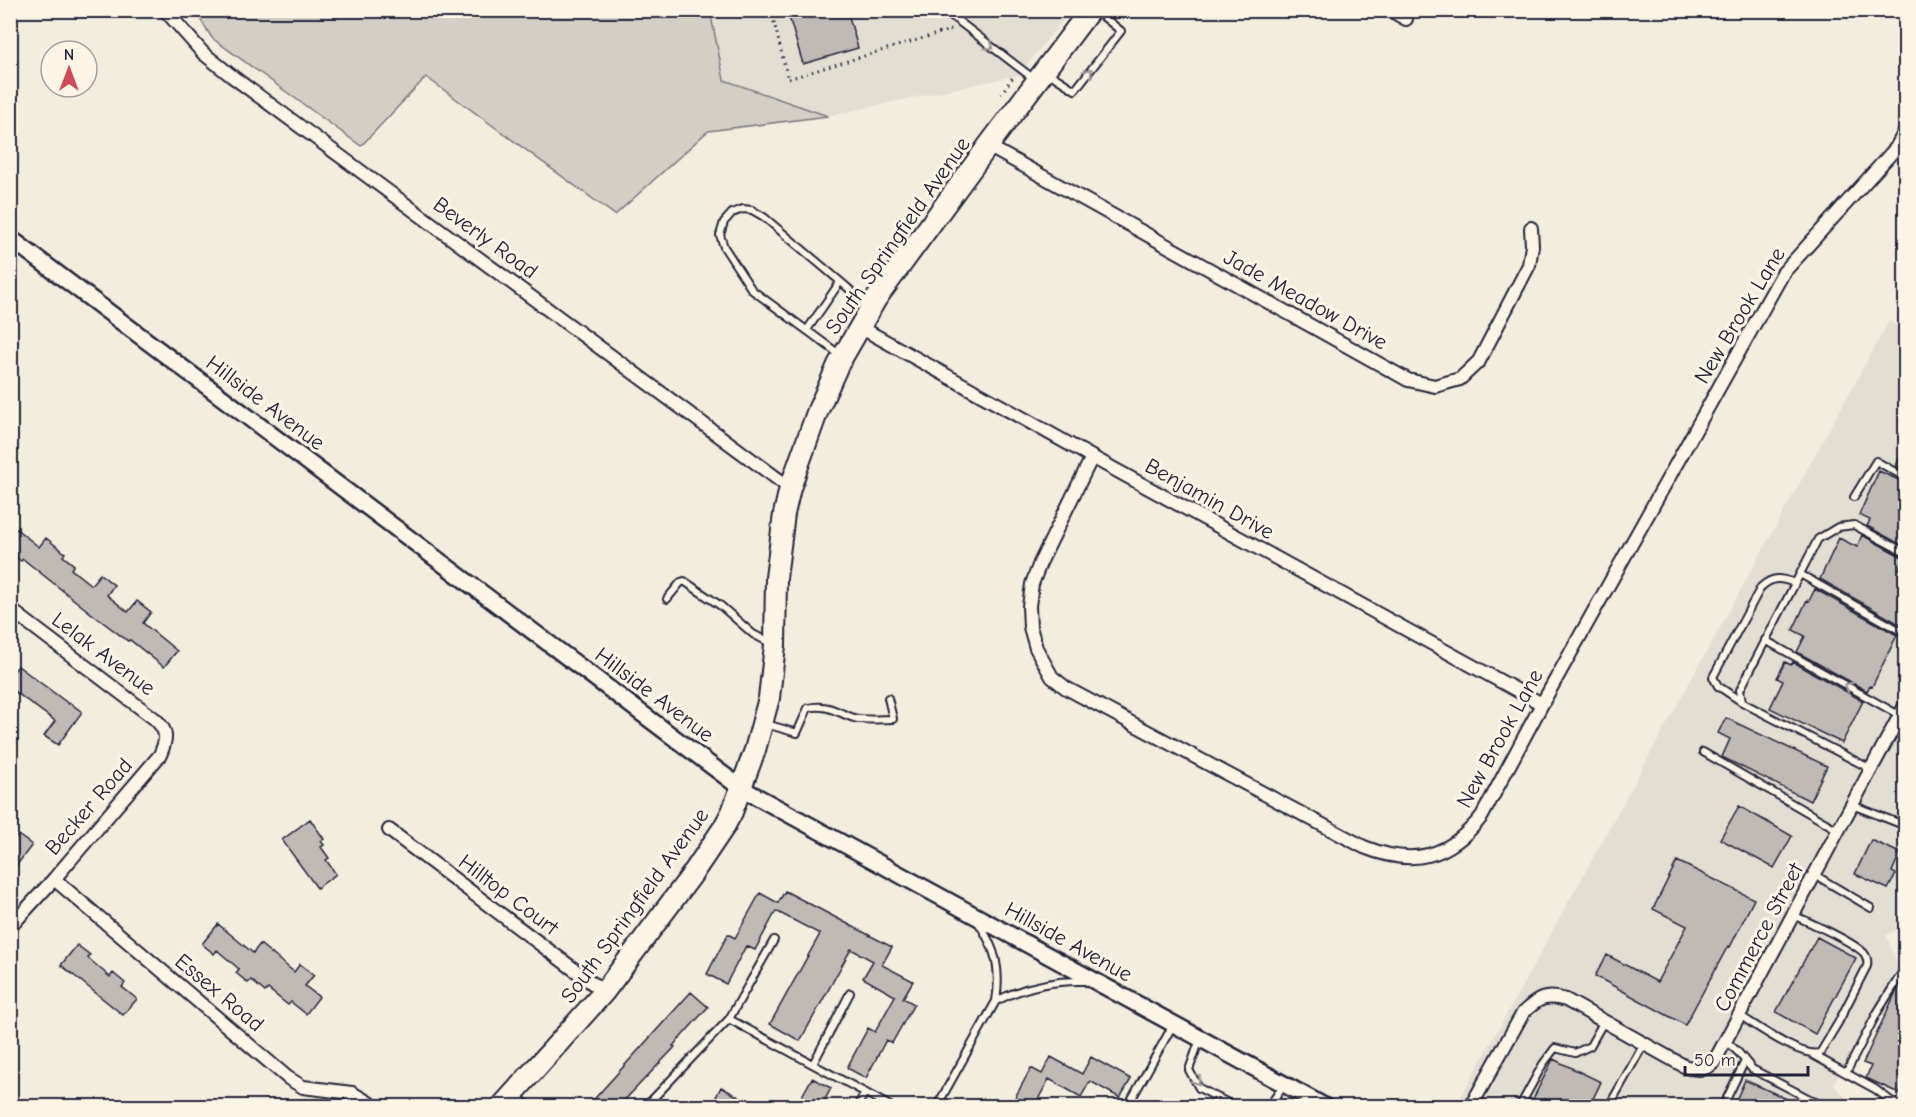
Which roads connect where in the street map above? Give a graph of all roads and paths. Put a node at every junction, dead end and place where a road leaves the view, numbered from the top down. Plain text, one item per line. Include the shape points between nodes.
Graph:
1 (165, 10) edge
2 (771, 10) edge
3 (944, 10) edge
4 (1090, 10) edge
5 (1095, 10) edge
6 (1390, 10) edge
7 (1407, 19) dead end
8 (959, 37) dead end
9 (1004, 70) dead end
10 (1040, 75) junction
11 (1001, 94) dead end
12 (1905, 130) edge
13 (988, 146) junction
14 (1531, 228) dead end
15 (10, 238) edge
16 (840, 282) junction
17 (870, 309) junction
18 (860, 327) junction
19 (807, 330) junction
20 (842, 356) junction
21 (1092, 457) junction
22 (1905, 478) edge
23 (790, 488) junction
24 (1854, 497) dead end
25 (1905, 553) edge
26 (1800, 574) junction
27 (1795, 583) junction
28 (667, 599) dead end
29 (10, 609) edge
30 (1905, 634) edge
31 (1765, 640) junction
32 (775, 645) junction
33 (888, 698) dead end
34 (1742, 702) junction
35 (1542, 704) junction
36 (1902, 709) edge
37 (763, 723) junction
38 (165, 735) joint
39 (1703, 752) dead end
40 (1871, 769) junction
41 (741, 788) junction
42 (1852, 805) junction
43 (1905, 826) edge
44 (388, 830) dead end
45 (1838, 830) junction
46 (1815, 875) junction
47 (54, 879) junction
48 (1872, 908) dead end
49 (973, 914) junction
50 (1793, 915) junction
51 (10, 927) edge
52 (774, 940) dead end
53 (1905, 970) edge
54 (1096, 981) junction
55 (604, 992) junction
56 (850, 993) dead end
57 (996, 1001) junction
58 (1739, 1015) junction
59 (729, 1019) junction
60 (1604, 1021) junction
61 (1174, 1024) junction
62 (1200, 1039) junction
63 (1726, 1041) junction
64 (1644, 1044) junction
65 (1809, 1053) junction
66 (1745, 1061) junction
67 (813, 1064) junction
68 (1846, 1073) junction
69 (1284, 1085) junction
70 (865, 1093) junction
71 (515, 1102) edge
72 (1319, 1105) edge
73 (374, 1107) edge
74 (646, 1107) edge
75 (857, 1107) edge
76 (890, 1107) edge
77 (937, 1107) edge
78 (1125, 1107) edge
79 (1234, 1107) edge
80 (1269, 1107) edge
81 (1471, 1107) edge
82 (1520, 1107) edge
83 (1609, 1107) edge
84 (1723, 1107) edge
85 (1823, 1107) edge
86 (1898, 1107) edge

1 - 23 street, Beverly Road via 203,53 232,77
2 - 8 path via 788,79 950,30
3 -> 10 lane
4 - 10 main road, South Springfield Avenue
10 -> 5 lane via 1075,90 1121,31
6 - 7 street
9 - 11 path via 1013,77
10 - 13 main road, South Springfield Avenue
12 - 35 street, New Brook Lane via 1896,148 1783,273
13 - 14 street, Jade Meadow Drive via 1408,380 1435,386 1460,379 1479,361 1529,265
13 - 17 main road, South Springfield Avenue
15 - 41 street, Hillside Avenue
16 - 17 lane
16 - 19 lane
16 - 19 lane via 752,210 732,213 724,222 720,235 724,247 752,290
17 - 18 main road, South Springfield Avenue
18 - 20 main road, South Springfield Avenue
18 - 21 street, Benjamin Drive
19 - 20 lane
20 - 23 main road, South Springfield Avenue
21 - 35 street, Benjamin Drive
21 - 35 street, New Brook Lane via 1040,564 1029,606 1036,648 1052,676 1066,688 1365,848 1404,858 1441,852 1469,833
22 - 24 lane via 1876,461
23 - 32 main road, South Springfield Avenue via 776,578
25 - 26 lane via 1854,525 1838,527 1818,539
26 - 27 lane
26 - 30 lane
27 - 31 lane
27 - 34 lane via 1778,577 1761,587 1713,676 1718,686
28 - 32 lane via 684,581 753,634
29 - 38 street, Lelak Avenue via 155,719 163,726
31 - 34 lane via 1740,690
36 -> 31 lane
32 - 37 main road, South Springfield Avenue
33 - 37 lane via 893,719 855,718 817,705 808,708 797,733
34 - 40 lane
36 - 40 street, Commerce Street
37 - 41 main road, South Springfield Avenue
38 - 47 street, Becker Road via 160,755
39 - 45 lane
40 - 42 street, Commerce Street
41 - 49 street, Hillside Avenue
41 - 55 main road, South Springfield Avenue via 724,827 707,853
42 - 43 lane
42 - 45 street, Commerce Street
44 - 55 street, Hilltop Court
45 - 46 street, Commerce Street
46 - 48 lane
46 - 50 street, Commerce Street
47 - 51 street, Becker Road
47 - 73 street, Essex Road via 288,1078 303,1087 352,1093
49 - 54 street, Hillside Avenue
49 - 57 lane via 993,947 998,965
50 - 58 street, Commerce Street
50 - 65 lane via 1825,930 1868,960 1820,1053
52 - 59 lane
53 - 68 lane
54 - 57 lane via 1040,984
54 - 61 street, Hillside Avenue
55 - 71 main road, South Springfield Avenue
56 - 67 lane
57 - 77 lane
58 - 63 street, Commerce Street
58 - 65 lane
59 - 67 lane
59 - 74 lane
60 - 64 street, Commerce Street
60 - 81 street, Commerce Street via 1554,997 1532,1004 1523,1013
60 - 82 lane via 1590,1046 1575,1053 1555,1048
61 - 62 street, Hillside Avenue
61 - 78 lane
62 - 69 street, Hillside Avenue
62 -> 79 lane via 1190,1070 1199,1088
63 - 64 street, Commerce Street via 1714,1062 1701,1070 1684,1066
63 - 66 lane
64 - 83 lane
65 - 68 lane
66 - 84 lane
66 - 85 lane via 1752,1069
67 - 70 lane
68 - 86 lane
69 - 72 street, Hillside Avenue
69 - 80 lane
70 - 75 lane
70 - 76 lane

